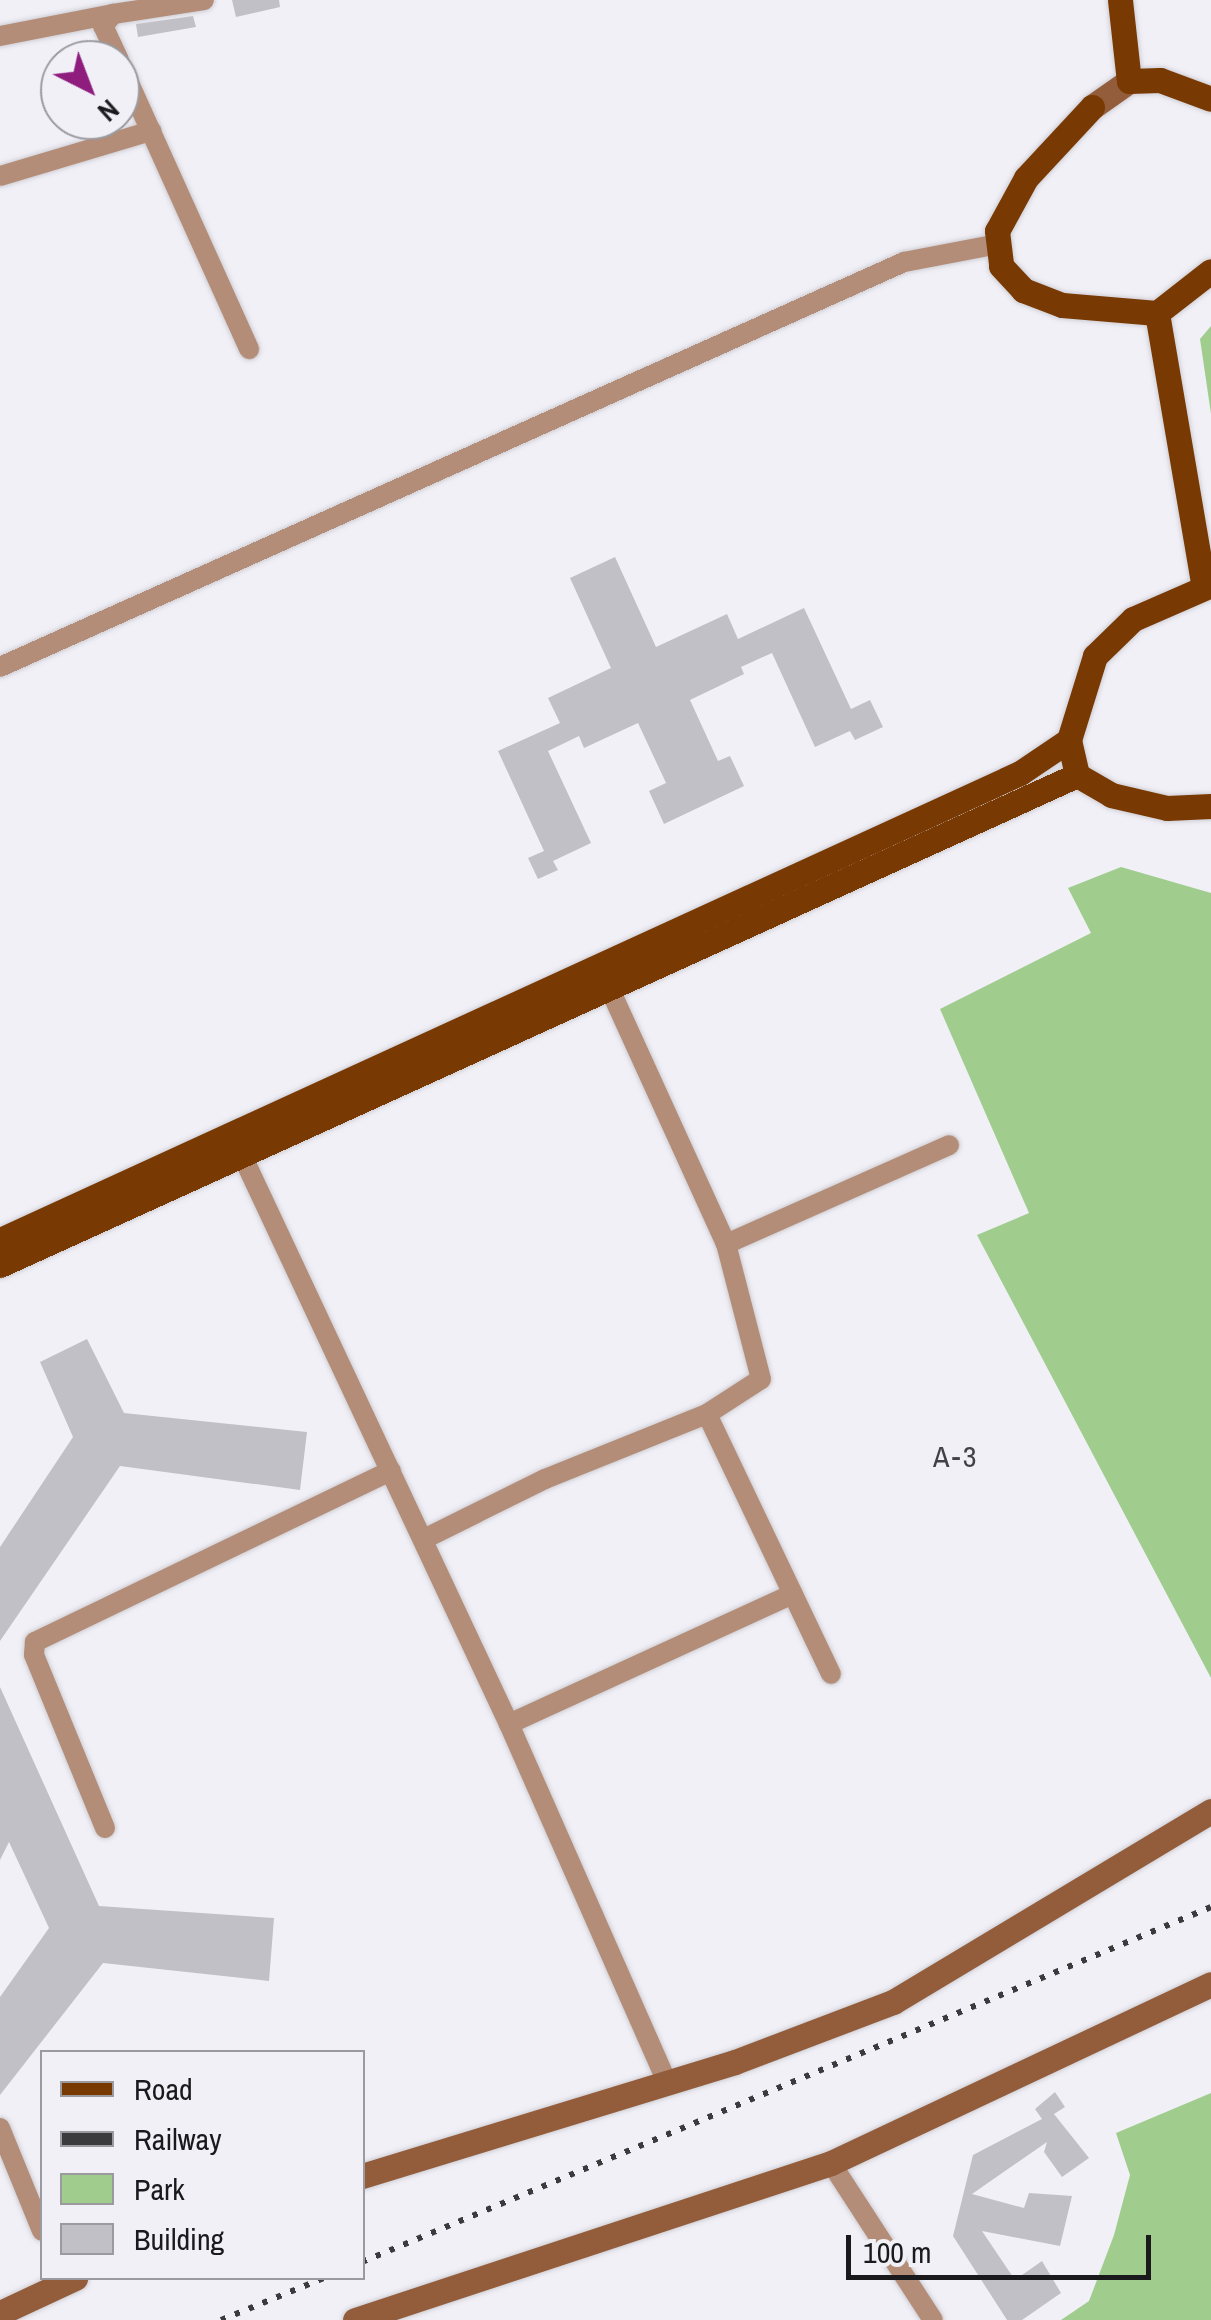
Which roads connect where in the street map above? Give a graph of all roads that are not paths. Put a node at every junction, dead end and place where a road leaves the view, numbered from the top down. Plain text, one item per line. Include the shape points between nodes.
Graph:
1 (204, 0) edge
2 (1120, 0) edge
3 (113, 14) junction
4 (0, 36) edge
5 (110, 40) edge
6 (1129, 81) junction
7 (1211, 99) edge
8 (140, 107) edge
9 (1092, 107) joint
10 (151, 131) junction
11 (0, 176) edge
12 (998, 244) junction
13 (1211, 271) edge
14 (1157, 313) junction
15 (249, 349) dead end
16 (1207, 584) edge
17 (0, 667) edge
18 (1069, 740) junction
19 (1077, 775) junction
20 (1209, 809) edge
21 (604, 976) junction
22 (949, 1144) dead end
23 (241, 1153) junction
24 (0, 1240) edge
25 (726, 1244) junction
26 (0, 1265) edge
27 (707, 1414) junction
28 (391, 1471) junction
29 (424, 1539) junction
30 (793, 1594) junction
31 (831, 1674) dead end
32 (509, 1724) junction
33 (1211, 1810) edge
34 (105, 1828) dead end
35 (1211, 1984) edge
36 (666, 2083) junction
37 (0, 2128) edge
38 (831, 2162) junction
39 (365, 2175) edge
40 (40, 2227) edge
41 (64, 2280) edge
42 (0, 2313) edge
43 (355, 2320) edge
44 (933, 2320) edge

1 - 3 street
2 - 6 main road
3 - 4 street
3 - 5 street via 104,26
6 - 7 main road via 1160,80
6 - 9 street
8 - 10 street
9 - 12 main road via 1026,178 997,231
10 - 11 street
10 - 15 street
12 - 14 main road via 1001,266 1023,290 1075,307
12 - 17 street via 904,262
13 - 14 main road
14 - 16 main road
16 - 18 main road via 1133,619 1095,656
18 - 19 main road
18 - 21 main road via 1020,774
19 - 20 main road via 1111,795
19 - 21 main road
21 - 23 main road
21 - 24 main road
21 - 25 street
22 - 25 street
23 - 26 main road
23 - 28 street
25 - 27 street via 761,1378
27 - 29 street via 545,1479
27 - 30 street
28 - 29 street
28 - 34 street via 35,1642 34,1656
29 - 32 street
30 - 31 street
30 - 32 street
32 - 36 street
33 - 36 street via 894,2002
35 - 38 street
36 - 39 street
37 - 40 street
38 - 43 street
38 - 44 street
41 - 42 street

